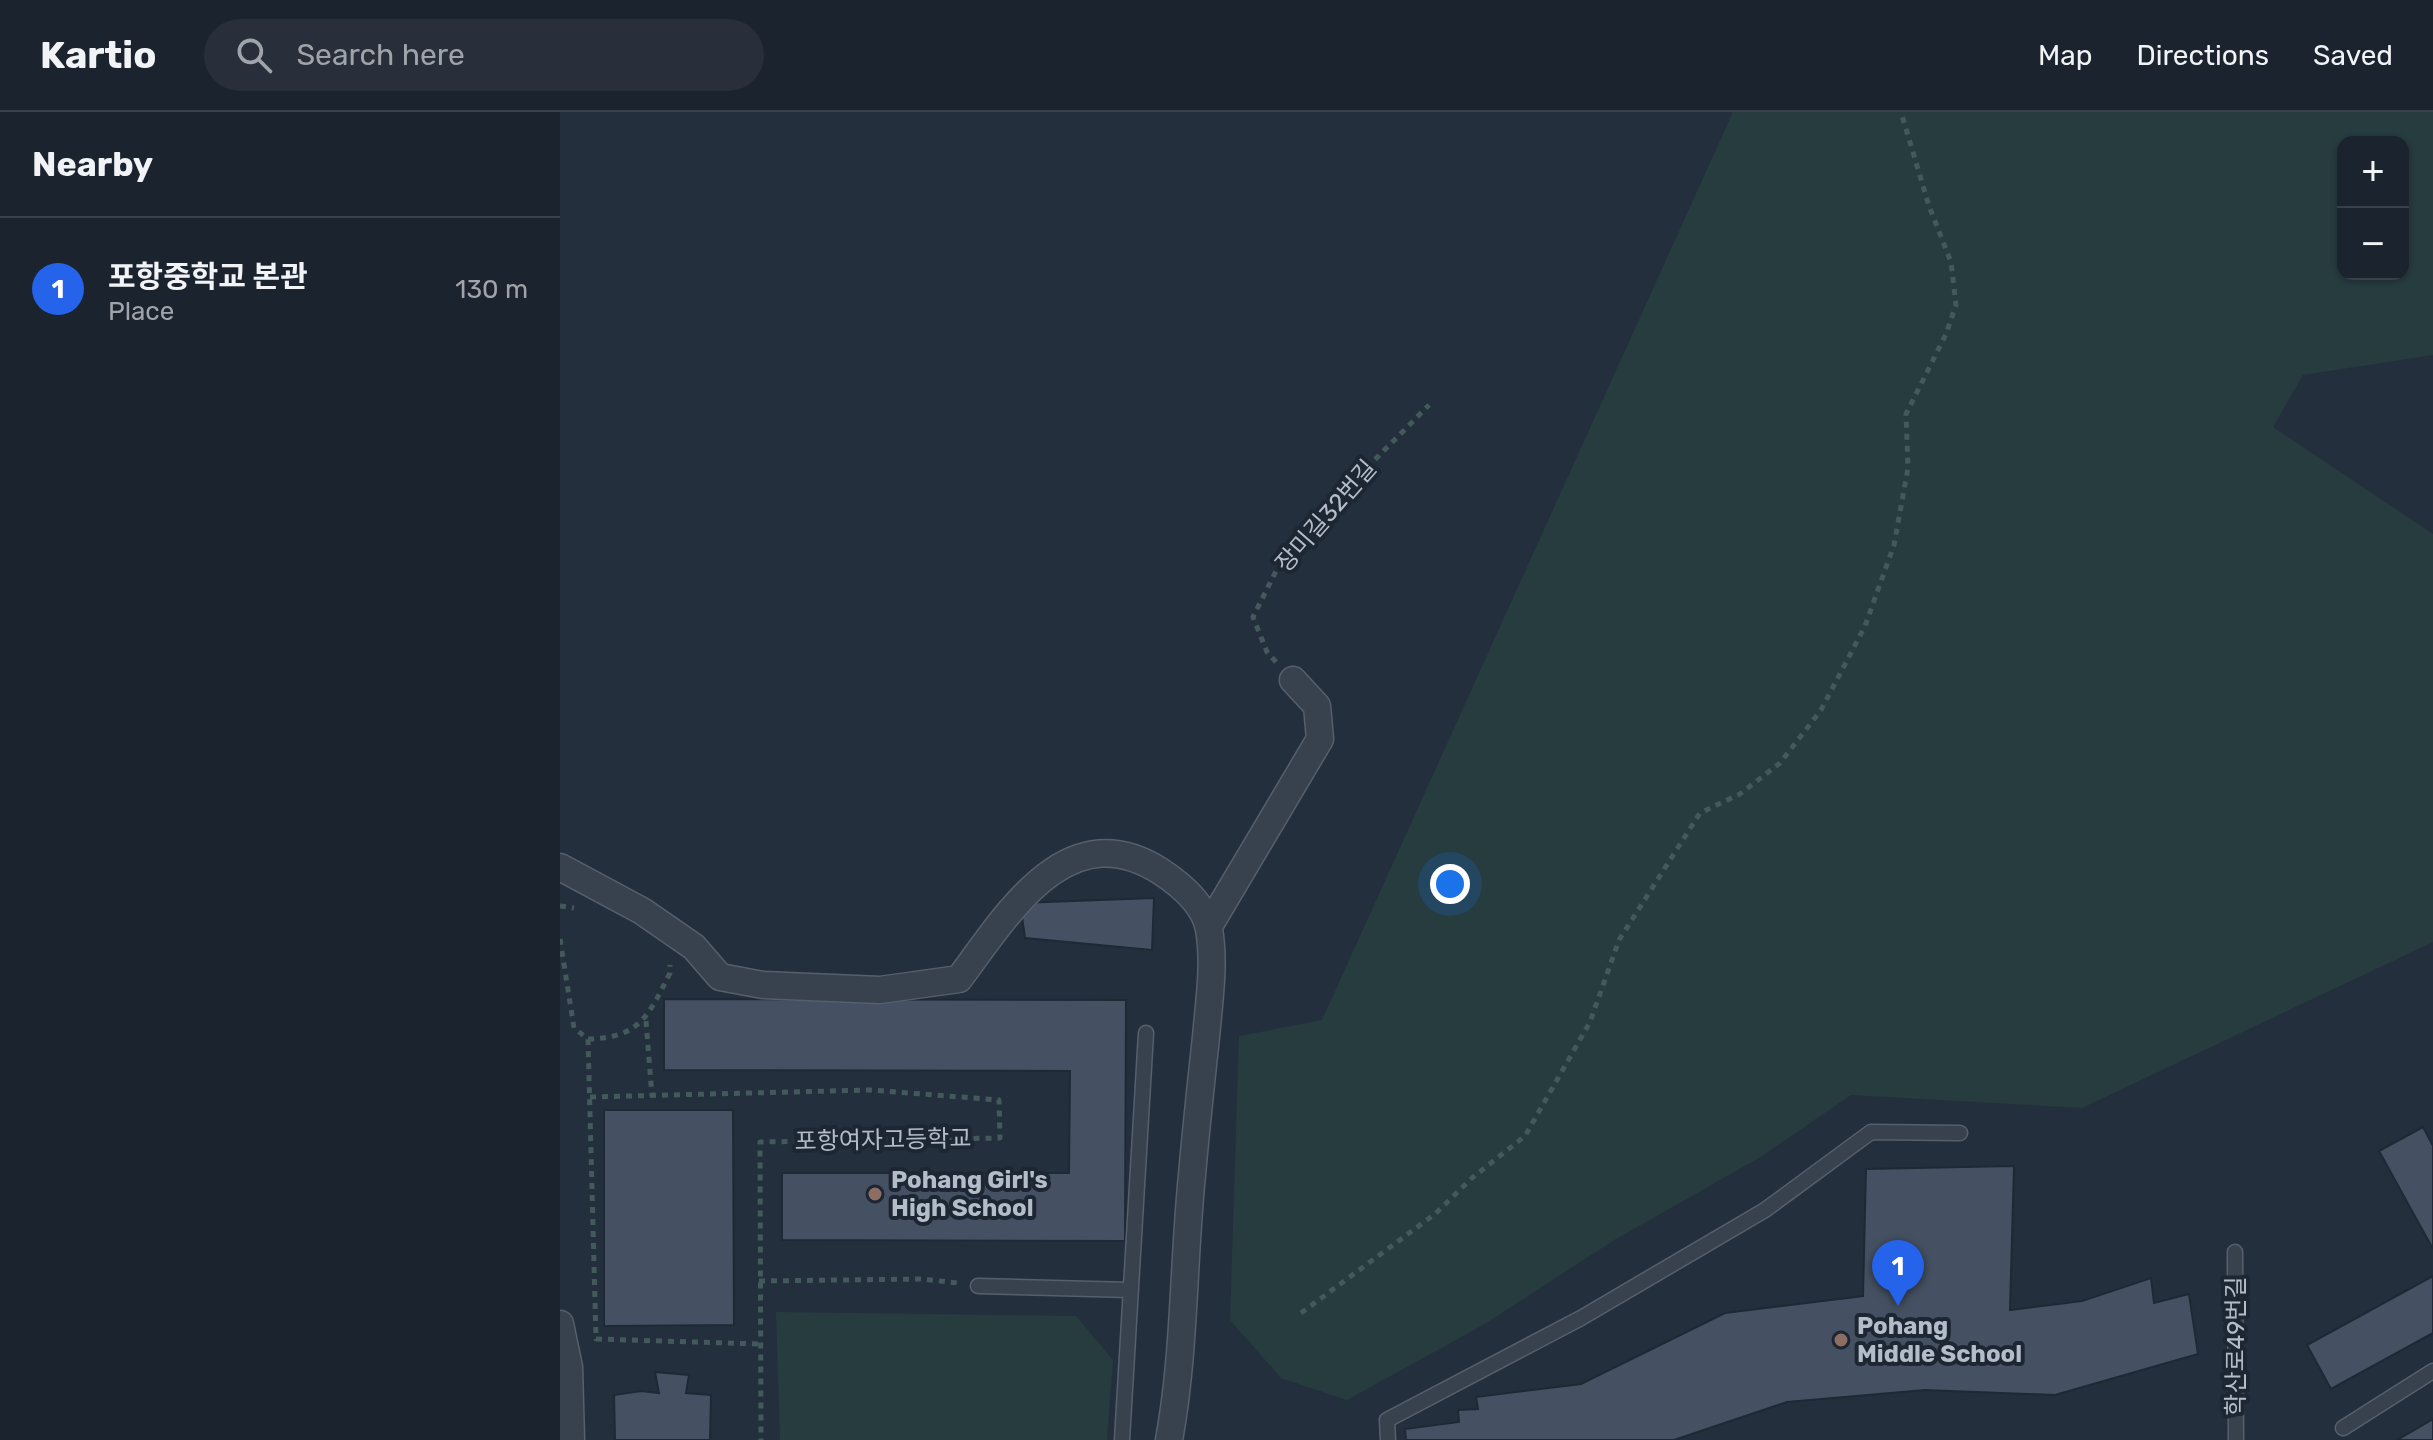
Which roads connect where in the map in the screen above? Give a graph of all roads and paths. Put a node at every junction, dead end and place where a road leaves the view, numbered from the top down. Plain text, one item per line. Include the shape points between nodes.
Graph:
1 (1901, 112) edge
2 (1429, 405) dead end
3 (1293, 680) joint
4 (560, 867) edge
5 (560, 906) edge
6 (584, 910) dead end
7 (1209, 926) junction
8 (560, 939) edge
9 (670, 960) dead end
10 (646, 1021) junction
11 (1146, 1033) dead end
12 (588, 1039) junction
13 (652, 1096) junction
14 (590, 1097) junction
15 (1960, 1133) dead end
16 (2235, 1252) dead end
17 (759, 1281) junction
18 (978, 1286) joint
19 (1130, 1290) junction
20 (1301, 1313) dead end
21 (560, 1324) edge
22 (760, 1344) junction
23 (2433, 1371) edge
24 (2343, 1428) dead end
25 (571, 1440) edge
26 (761, 1440) edge
27 (1122, 1440) edge
28 (1169, 1440) edge
29 (1388, 1440) edge
30 (2236, 1440) edge

1 - 20 path via 1951,262 1956,305 1906,414 1908,468 1894,545 1865,626 1821,710 1780,763 1740,794 1700,813 1619,940 1590,1022 1525,1136 1435,1214
2 - 3 path, 장미길32번길 via 1279,565 1253,617 1267,652
3 - 7 street via 1317,706 1320,739
4 - 7 street via 642,911 694,947 720,977 763,985 880,990 959,979 1039,877 1076,858 1110,852 1141,859 1186,888
5 - 6 path
7 - 28 street via 1211,985 1191,1180 1178,1390
8 - 12 path via 574,1028
9 - 10 path via 670,973
10 - 12 path via 605,1039
10 - 13 path
11 - 19 lane
12 - 14 path
13 - 14 path, 포항여자고등학교
13 - 17 path, 포항여자고등학교 via 870,1090 999,1100 1000,1138 760,1142
14 - 22 path via 596,1339
15 - 29 lane via 1871,1132 1765,1210 1581,1318 1387,1420
16 - 30 lane, 학산로49번길
17 - 18 path via 922,1279
17 - 22 path, 포항여자고등학교
18 - 19 lane
19 - 27 lane
21 - 25 street via 569,1367
22 - 26 path, 포항여자고등학교
23 - 24 lane

